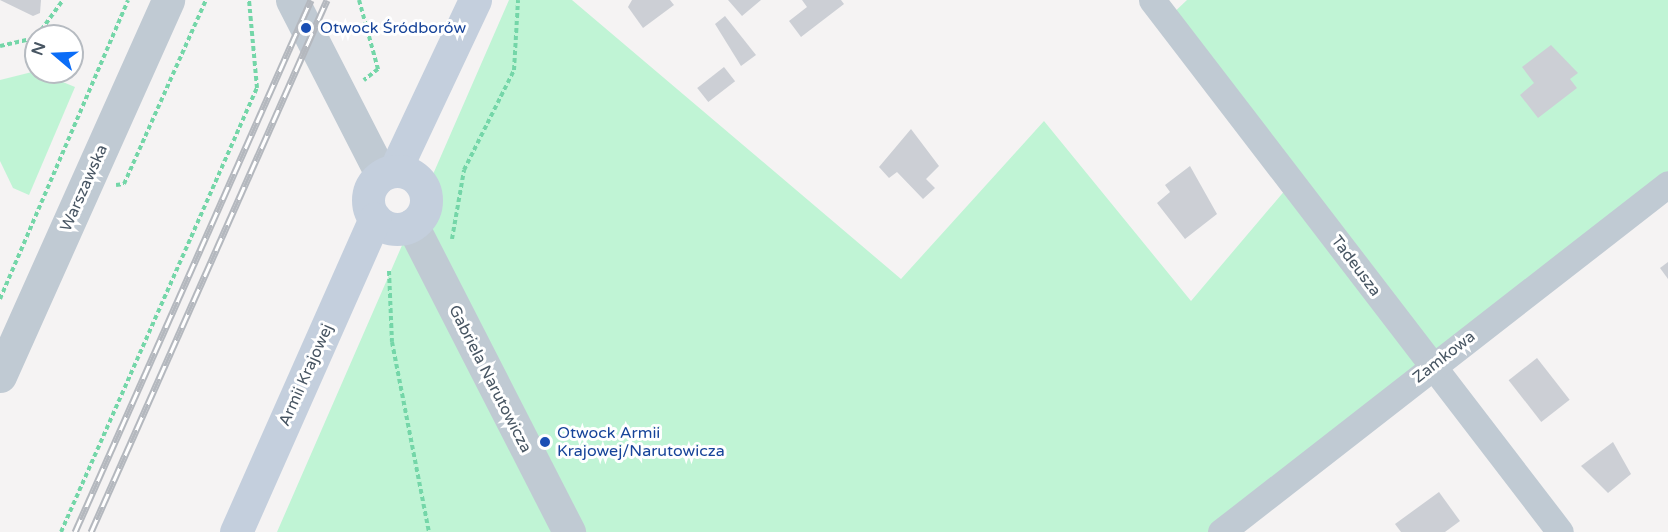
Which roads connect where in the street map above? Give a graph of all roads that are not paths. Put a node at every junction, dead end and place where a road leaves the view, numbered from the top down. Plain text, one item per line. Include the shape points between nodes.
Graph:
1 (168, 0) edge
2 (292, 0) edge
3 (475, 0) edge
4 (1152, 0) edge
5 (388, 172) junction
6 (1668, 184) edge
7 (375, 218) junction
8 (412, 225) junction
9 (1431, 368) junction
10 (0, 376) edge
11 (236, 532) edge
12 (569, 532) edge
13 (1221, 532) edge
14 (1560, 532) edge

1 - 10 street, Warszawska
2 - 5 street
3 - 5 main road
4 - 9 street, Tadeusza
5 - 7 main road via 368,194
5 - 8 main road via 420,181 426,196 423,213
6 - 9 street, Zamkowa
7 - 8 main road via 392,229
7 - 11 main road, Armii Krajowej
8 - 12 street, Gabriela Narutowicza
9 - 13 street, Zamkowa
9 - 14 street, Tadeusza

